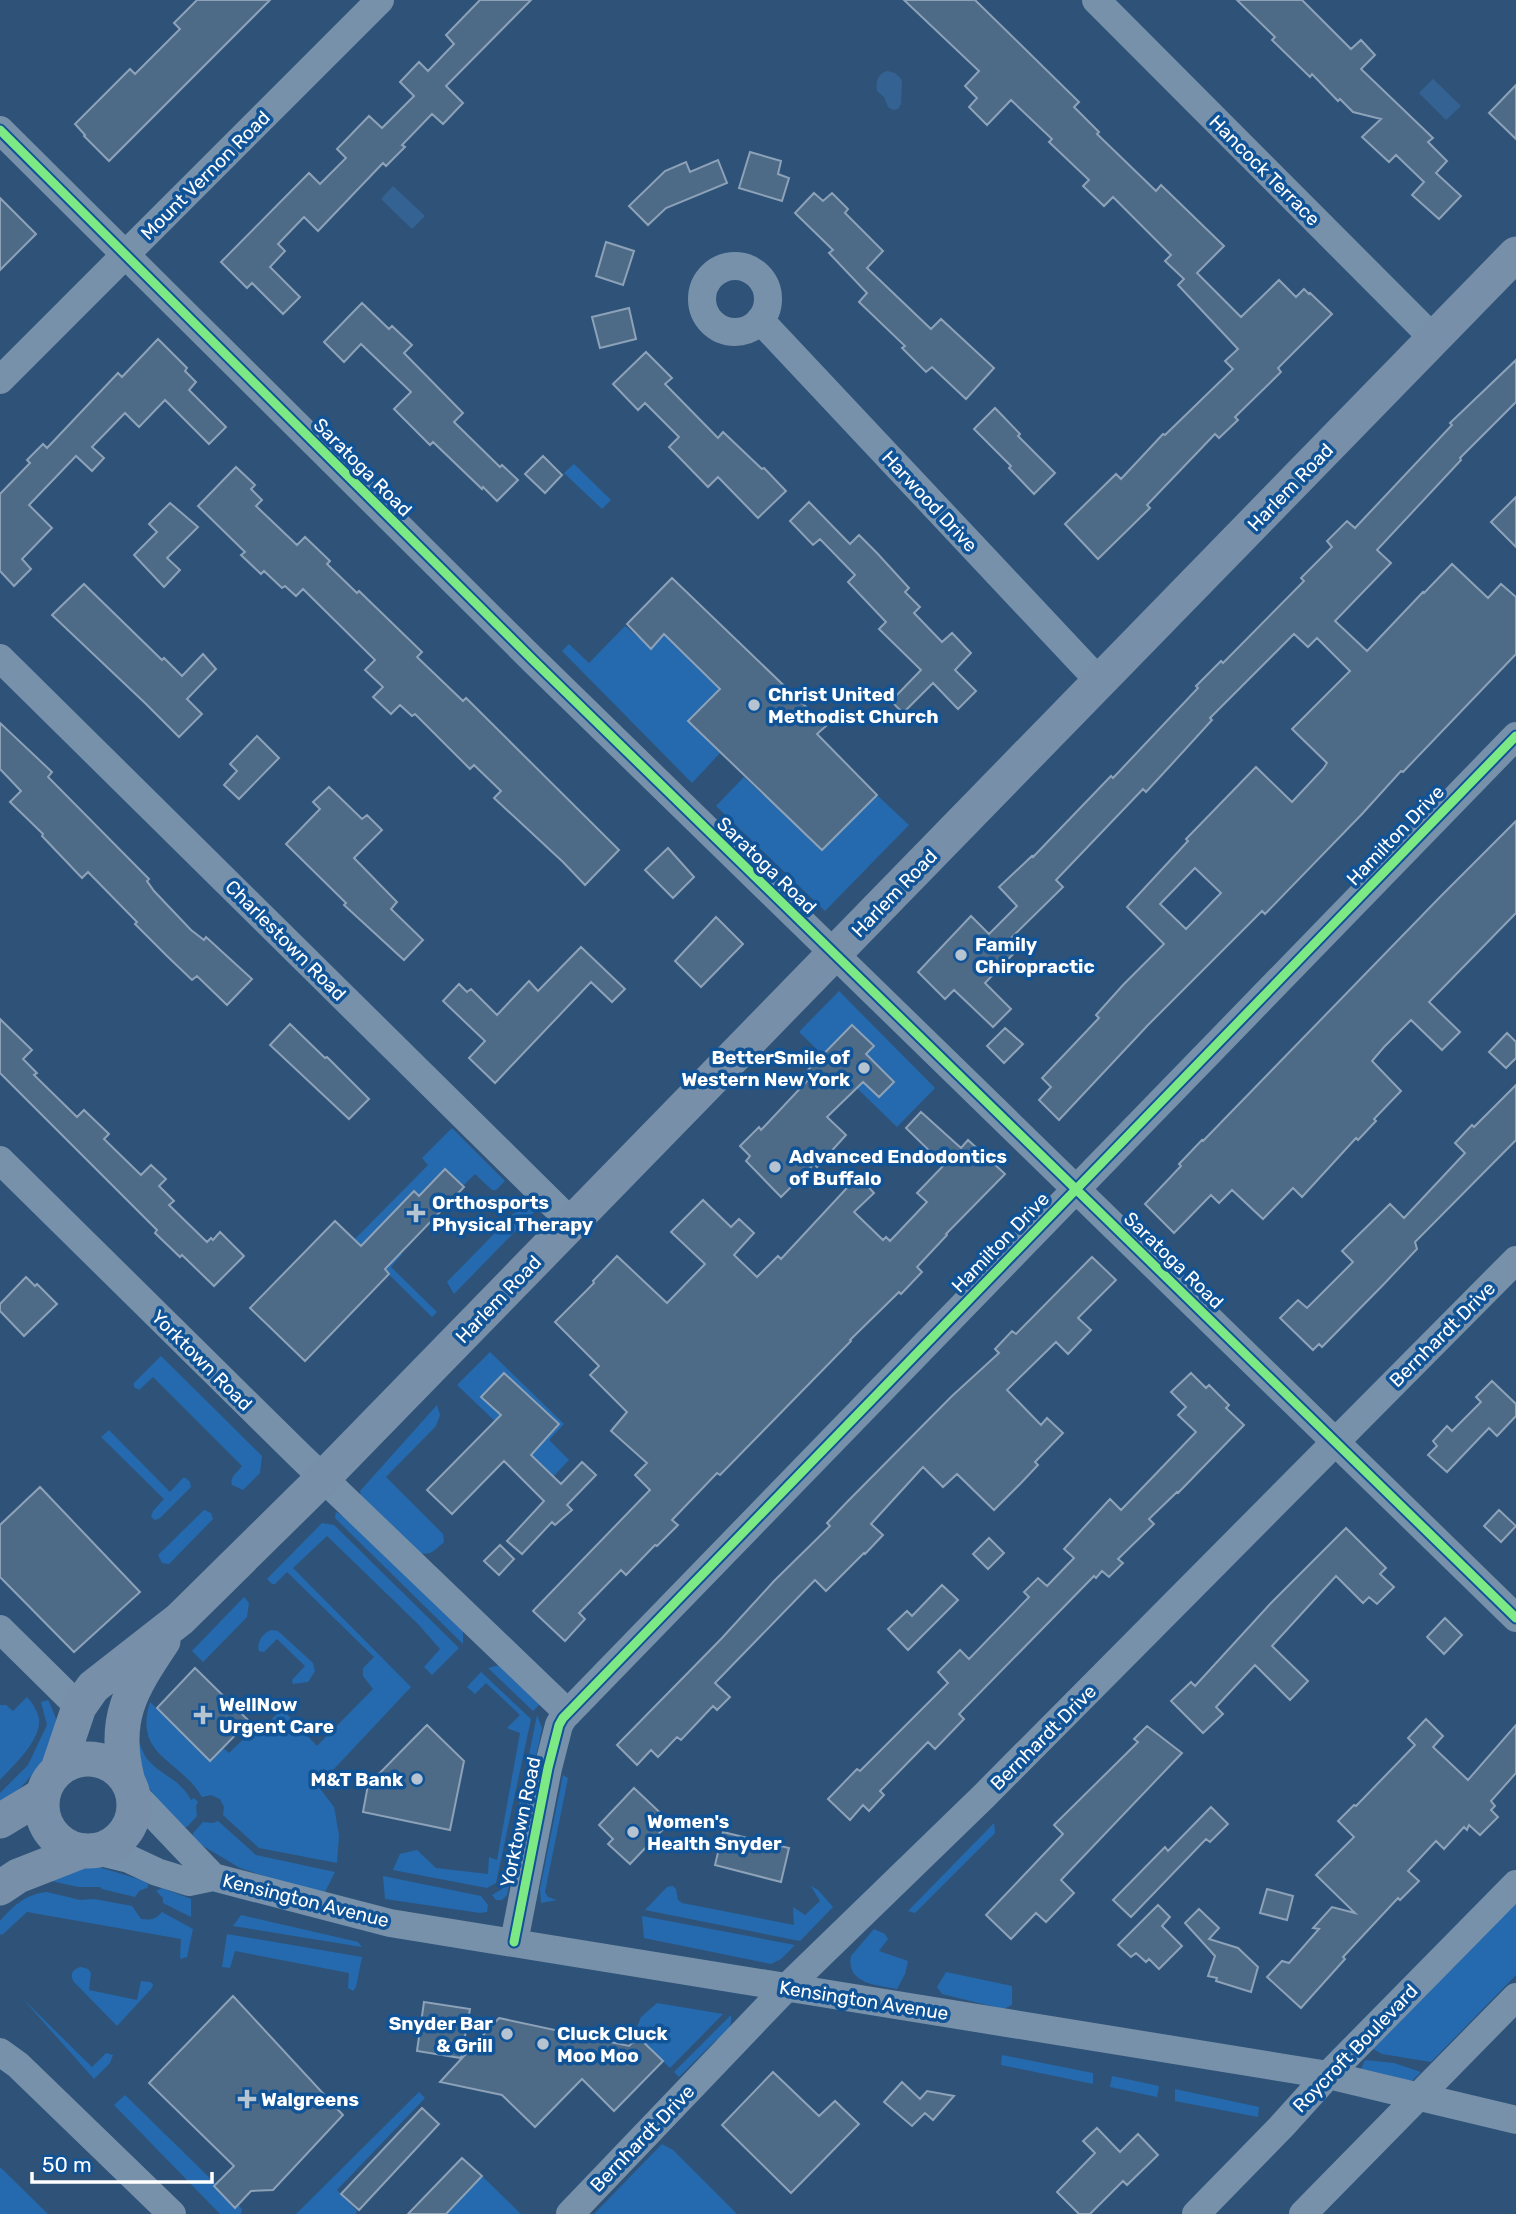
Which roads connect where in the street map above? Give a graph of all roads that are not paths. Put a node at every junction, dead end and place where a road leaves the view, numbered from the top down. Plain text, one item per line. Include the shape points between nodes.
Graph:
1 (380, 0) edge
2 (1096, 0) edge
3 (0, 130) edge
4 (1516, 254) edge
5 (125, 255) junction
6 (760, 320) dead end
7 (1434, 339) junction
8 (0, 380) edge
9 (0, 658) edge
10 (1100, 682) junction
11 (1516, 736) edge
12 (834, 955) junction
13 (0, 1160) edge
14 (1076, 1189) junction
15 (572, 1223) junction
16 (1516, 1260) edge
17 (1334, 1443) junction
18 (323, 1478) junction
19 (1516, 1618) edge
20 (180, 1619) junction
21 (0, 1629) edge
22 (79, 1707) junction
23 (568, 1713) junction
24 (50, 1782) junction
25 (130, 1785) junction
26 (0, 1821) edge
27 (89, 1851) junction
28 (213, 1877) junction
29 (1516, 1884) edge
30 (0, 1888) edge
31 (514, 1942) junction
32 (786, 1987) junction
33 (1516, 1997) edge
34 (0, 2030) edge
35 (9, 2058) edge
36 (1328, 2075) junction
37 (1419, 2097) junction
38 (1516, 2120) edge
39 (172, 2214) edge
40 (570, 2214) edge
41 (1196, 2214) edge
42 (1303, 2214) edge

1 - 5 street, Mount Vernon Road
2 - 7 street, Hancock Terrace
3 - 5 street, Saratoga Road
4 - 7 main road, Harlem Road
5 - 8 street, Mount Vernon Road
5 - 12 street, Saratoga Road
6 - 10 street, Harwood Drive
7 - 10 main road, Harlem Road
9 - 15 street, Charlestown Road
10 - 12 main road, Harlem Road
11 - 14 street, Hamilton Drive
12 - 14 street, Saratoga Road
12 - 15 main road, Harlem Road
13 - 18 street, Yorktown Road
14 - 17 street, Saratoga Road
14 - 23 street, Hamilton Drive
15 - 18 main road, Harlem Road
16 - 17 street, Bernhardt Drive
17 - 19 street, Saratoga Road
17 - 32 street, Bernhardt Drive via 984,1796
18 - 20 main road, Harlem Road
18 - 23 street, Yorktown Road
20 - 22 main road, Harlem Road via 104,1677
20 - 25 main road, Harlem Road via 126,1706 121,1756
21 - 22 street
22 - 24 main road, Harlem Road
23 - 31 street, Yorktown Road via 559,1725 548,1768
24 - 25 main road via 71,1761 86,1758 116,1767
24 - 26 main road
24 - 27 main road via 42,1810 46,1824 67,1846
25 - 27 main road via 135,1808 123,1836
25 - 28 street, Kensington Avenue
27 - 28 street, Kensington Avenue via 188,1882
27 - 30 main road via 28,1871
28 - 31 street, Kensington Avenue via 390,1923
29 - 36 street, Roycroft Boulevard
31 - 32 street, Kensington Avenue
32 - 36 street, Kensington Avenue
32 - 40 street, Bernhardt Drive
33 - 37 street
34 - 35 street
35 - 39 street
36 - 37 street, Kensington Avenue
36 - 41 street, Roycroft Boulevard
37 - 38 street, Kensington Avenue
37 - 42 street

